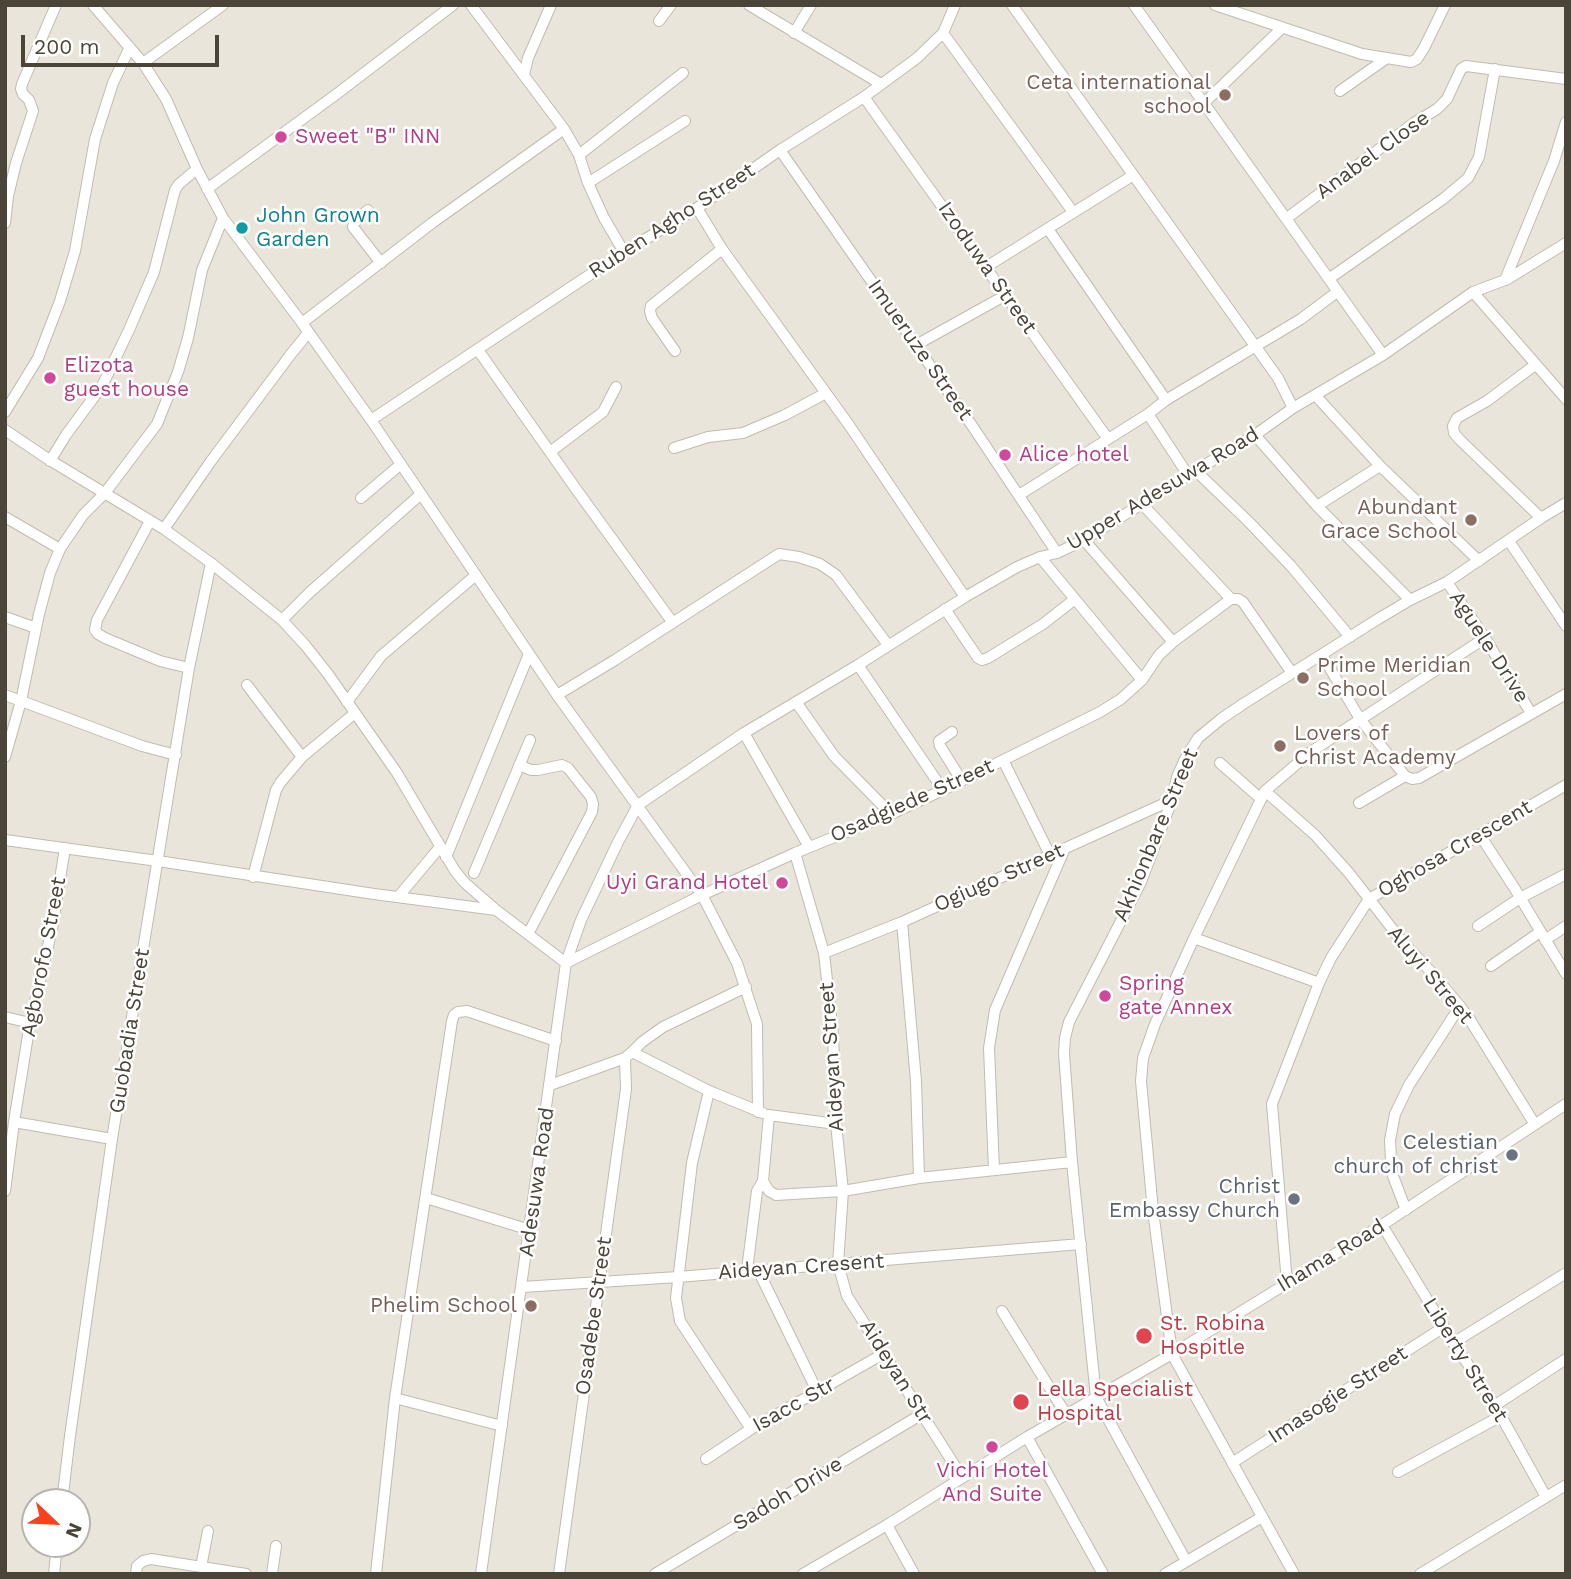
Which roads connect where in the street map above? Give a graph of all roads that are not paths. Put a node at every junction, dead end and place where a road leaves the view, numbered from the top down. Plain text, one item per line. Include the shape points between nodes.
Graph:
1 (56, 5) edge
2 (93, 5) edge
3 (223, 5) edge
4 (453, 5) edge
5 (471, 5) edge
6 (551, 5) edge
7 (671, 5) edge
8 (749, 5) edge
9 (811, 5) edge
10 (955, 5) edge
11 (1012, 5) edge
12 (1134, 5) edge
13 (1215, 5) edge
14 (1445, 5) edge
15 (659, 21) dead end
16 (1282, 28) junction
17 (794, 33) junction
18 (943, 33) junction
19 (129, 49) junction
20 (1387, 58) junction
21 (143, 63) junction
22 (1495, 69) junction
23 (682, 73) dead end
24 (524, 75) junction
25 (1566, 79) edge
26 (881, 84) junction
27 (1340, 92) dead end
28 (864, 97) junction
29 (1204, 103) junction
30 (684, 121) dead end
31 (1566, 122) edge
32 (564, 129) junction
33 (780, 150) junction
34 (579, 155) junction
35 (197, 169) junction
36 (10, 170) edge
37 (1132, 176) junction
38 (588, 183) junction
39 (207, 189) junction
40 (697, 208) junction
41 (368, 211) dead end
42 (1073, 212) junction
43 (223, 218) junction
44 (1287, 218) junction
45 (5, 223) edge
46 (1048, 229) junction
47 (1566, 243) edge
48 (722, 249) junction
49 (624, 252) junction
50 (381, 262) junction
51 (986, 267) junction
52 (1330, 278) junction
53 (1505, 280) junction
54 (1337, 292) junction
55 (1473, 292) junction
56 (1006, 295) junction
57 (302, 323) junction
58 (308, 333) junction
59 (916, 345) junction
60 (1255, 347) junction
61 (478, 349) junction
62 (675, 351) dead end
63 (1383, 355) junction
64 (1535, 365) junction
65 (617, 387) dead end
66 (827, 393) junction
67 (1316, 396) junction
68 (1566, 398) edge
69 (1166, 400) junction
70 (1293, 408) junction
71 (5, 412) edge
72 (1149, 414) junction
73 (371, 421) junction
74 (5, 430) edge
75 (1255, 435) junction
76 (1108, 439) junction
77 (674, 448) dead end
78 (550, 452) junction
79 (50, 461) junction
80 (401, 464) junction
81 (1380, 466) junction
82 (1192, 473) junction
83 (105, 493) junction
84 (421, 494) junction
85 (1019, 495) junction
86 (361, 498) dead end
87 (1566, 503) edge
88 (1143, 505) junction
89 (1317, 506) junction
90 (5, 517) edge
91 (1541, 518) junction
92 (150, 521) junction
93 (164, 529) junction
94 (1084, 540) junction
95 (1509, 541) junction
96 (60, 549) junction
97 (1058, 553) junction
98 (1040, 556) junction
99 (1479, 561) junction
100 (211, 563) junction
101 (476, 575) junction
102 (1447, 582) junction
103 (965, 597) junction
104 (1075, 599) junction
105 (1231, 599) junction
106 (1410, 600) junction
107 (945, 609) junction
108 (5, 617) edge
109 (282, 620) junction
110 (673, 623) junction
111 (1566, 626) edge
112 (36, 628) junction
113 (1350, 637) junction
114 (1485, 638) junction
115 (1173, 642) junction
116 (888, 645) junction
117 (529, 654) junction
118 (1322, 655) junction
119 (858, 665) junction
120 (189, 668) junction
121 (1292, 673) junction
122 (1142, 680) junction
123 (247, 685) dead end
124 (1566, 694) edge
125 (5, 695) edge
126 (557, 695) junction
127 (21, 701) junction
128 (347, 702) junction
129 (796, 702) junction
130 (355, 713) junction
131 (1531, 713) junction
132 (1360, 719) junction
133 (952, 732) dead end
134 (744, 733) junction
135 (530, 740) dead end
136 (176, 755) junction
137 (5, 757) edge
138 (302, 757) junction
139 (1003, 760) junction
140 (1220, 763) dead end
141 (519, 765) junction
142 (1405, 776) junction
143 (962, 781) junction
144 (1566, 785) edge
145 (943, 790) junction
146 (1263, 795) junction
147 (1172, 800) junction
148 (1359, 803) dead end
149 (638, 805) junction
150 (891, 814) junction
151 (1480, 835) junction
152 (5, 840) edge
153 (440, 847) junction
154 (809, 847) junction
155 (65, 848) junction
156 (1065, 848) junction
157 (795, 853) junction
158 (1050, 855) junction
159 (446, 857) junction
160 (158, 861) junction
161 (474, 873) dead end
162 (1566, 874) edge
163 (253, 877) junction
164 (702, 895) junction
165 (398, 897) junction
166 (1520, 898) junction
167 (1369, 899) junction
168 (496, 910) junction
169 (902, 922) junction
170 (1478, 926) dead end
171 (1566, 926) edge
172 (528, 934) junction
173 (1542, 936) junction
174 (1194, 938) junction
175 (824, 953) junction
176 (566, 963) junction
177 (1491, 967) dead end
178 (1566, 974) edge
179 (1319, 983) junction
180 (746, 987) junction
181 (1460, 1006) junction
182 (5, 1017) edge
183 (30, 1023) junction
184 (556, 1041) junction
185 (629, 1055) junction
186 (550, 1085) junction
187 (709, 1091) junction
188 (1566, 1104) edge
189 (764, 1114) junction
190 (14, 1122) junction
191 (836, 1124) junction
192 (1534, 1124) junction
193 (112, 1139) junction
194 (1072, 1162) junction
195 (994, 1170) junction
196 (6, 1174) edge
197 (919, 1178) junction
198 (763, 1181) junction
199 (5, 1191) edge
200 (843, 1191) junction
201 (426, 1198) junction
202 (1406, 1210) junction
203 (1382, 1225) junction
204 (530, 1230) junction
205 (1081, 1244) junction
206 (838, 1264) junction
207 (747, 1270) junction
208 (758, 1270) junction
209 (1566, 1273) edge
210 (678, 1277) junction
211 (599, 1281) junction
212 (1287, 1283) junction
213 (522, 1287) junction
214 (1002, 1311) dead end
215 (1444, 1327) junction
216 (1454, 1343) junction
217 (883, 1354) junction
218 (1172, 1354) junction
219 (1566, 1359) edge
220 (818, 1393) junction
221 (1096, 1397) junction
222 (395, 1398) junction
223 (1494, 1406) junction
224 (922, 1414) junction
225 (1067, 1416) junction
226 (1501, 1416) junction
227 (502, 1426) junction
228 (751, 1429) junction
229 (1027, 1437) junction
230 (706, 1459) dead end
231 (1231, 1463) junction
232 (1398, 1472) dead end
233 (962, 1477) junction
234 (1566, 1485) edge
235 (64, 1488) edge
236 (1546, 1497) junction
237 (1262, 1517) junction
238 (887, 1525) junction
239 (208, 1531) dead end
240 (276, 1546) dead end
241 (1186, 1561) junction
242 (201, 1567) junction
243 (136, 1574) edge
244 (246, 1574) edge
245 (272, 1574) edge
246 (376, 1574) edge
247 (481, 1574) edge
248 (559, 1574) edge
249 (655, 1574) edge
250 (803, 1574) edge
251 (914, 1574) edge
252 (1103, 1574) edge
253 (1165, 1574) edge
254 (1294, 1574) edge
255 (1420, 1574) edge

1 - 36 street via 22,84 33,111
2 - 19 street
3 - 21 street
4 - 39 street
5 - 24 street
6 - 24 street
7 - 15 street
8 - 17 street
9 - 17 street
10 - 18 street, Ruben Agho Street
11 - 37 street
12 - 29 street
13 - 16 street
14 - 20 street via 1417,59
16 - 20 street
16 - 29 street
17 - 26 street
18 - 26 street, Ruben Agho Street
18 - 42 street
19 - 21 street
19 - 71 street via 95,139 75,251 60,301 38,358
20 - 27 street
21 - 35 street via 166,99
22 - 25 street, Anabel Close
22 - 44 street, Anabel Close via 1461,69 1437,109
22 - 52 street via 1479,158 1468,177
23 - 34 street
24 - 32 street
26 - 28 street, Ruben Agho Street
28 - 33 street, Ruben Agho Street
28 - 51 street, Izoduwa Street
29 - 44 street
30 - 38 street
31 - 53 street
32 - 34 street
32 - 50 street
33 - 40 street, Ruben Agho Street
33 - 59 street, Imueruze Street
34 - 38 street
35 - 39 street
35 - 79 street via 175,190 154,272 102,386
36 - 45 street
37 - 42 street
37 - 60 street
38 - 49 street
39 - 43 street
40 - 48 street
40 - 49 street, Ruben Agho Street
41 - 50 street via 353,227
42 - 46 street
43 - 57 street
43 - 83 street via 202,270 188,338 158,424
44 - 52 street
46 - 51 street
46 - 69 street
47 - 53 street, Upper Adesuwa Road
48 - 62 street via 652,306 652,318
48 - 66 street
49 - 61 street, Ruben Agho Street
50 - 57 street
51 - 56 street, Izoduwa Street
52 - 54 street
53 - 55 street, Upper Adesuwa Road
54 - 60 street
54 - 63 street
55 - 63 street, Upper Adesuwa Road
55 - 64 street
56 - 59 street
56 - 76 street, Izoduwa Street
57 - 58 street
58 - 73 street
58 - 93 street
59 - 85 street, Imueruze Street
60 - 69 street
60 - 70 street
61 - 73 street, Ruben Agho Street
61 - 78 street
63 - 67 street, Upper Adesuwa Road
64 - 68 street
64 - 91 street via 1457,418 1453,426 1459,439
65 - 78 street via 603,412
66 - 77 street via 743,433 708,437
66 - 103 street
67 - 70 street, Upper Adesuwa Road
67 - 81 street
69 - 72 street
70 - 75 street, Upper Adesuwa Road
72 - 76 street
72 - 82 street
73 - 80 street
74 - 79 street
75 - 82 street, Upper Adesuwa Road
75 - 89 street
76 - 85 street
78 - 110 street
79 - 83 street
80 - 84 street
80 - 86 street
81 - 89 street
81 - 99 street
82 - 88 street, Upper Adesuwa Road
82 - 113 street via 1250,522
83 - 92 street
83 - 96 street
84 - 101 street
84 - 109 street
85 - 97 street, Imueruze Street
87 - 91 street, Akhionbare Street
88 - 94 street, Upper Adesuwa Road
88 - 105 street
89 - 106 street
90 - 96 street
91 - 95 street, Akhionbare Street
92 - 93 street
92 - 120 street via 95,630 149,656
93 - 100 street
94 - 97 street, Upper Adesuwa Road
94 - 115 street
95 - 99 street, Akhionbare Street
95 - 111 street
96 - 112 street
97 - 98 street, Upper Adesuwa Road
98 - 103 street, Upper Adesuwa Road
98 - 104 street
99 - 102 street, Akhionbare Street
100 - 109 street
100 - 120 street, Guobadia Street
101 - 117 street
101 - 128 street via 381,656
102 - 106 street, Akhionbare Street
102 - 114 street, Aguele Drive
103 - 107 street, Upper Adesuwa Road
104 - 107 street via 982,660
104 - 122 street
105 - 115 street, Osadgiede Street
105 - 121 street via 1243,603
106 - 113 street, Akhionbare Street
107 - 116 street, Upper Adesuwa Road
108 - 112 street
109 - 128 street
110 - 116 street via 779,555 799,557 836,575
110 - 126 street
112 - 127 street
113 - 118 street, Akhionbare Street
114 - 131 street, Aguele Drive
114 - 132 street
115 - 122 street, Osadgiede Street
116 - 119 street, Upper Adesuwa Road
117 - 126 street
117 - 159 street
118 - 121 street, Akhionbare Street
118 - 132 street
119 - 129 street, Upper Adesuwa Road
119 - 145 street
120 - 136 street, Guobadia Street
121 - 147 street, Akhionbare Street via 1198,738 1177,777
122 - 139 street, Osadgiede Street via 1100,712
123 - 138 street
124 - 131 street
125 - 127 street
126 - 149 street
127 - 136 street
127 - 137 street
128 - 130 street
129 - 134 street, Upper Adesuwa Road
129 - 150 street via 834,756
130 - 138 street
130 - 153 street
131 - 142 street via 1419,778
132 - 142 street
132 - 146 street via 1312,751
133 - 143 street via 939,741 940,746
134 - 149 street, Upper Adesuwa Road
134 - 154 street
135 - 141 street
136 - 160 street, Guobadia Street
138 - 163 street via 276,790
139 - 143 street, Osadgiede Street
139 - 158 street
140 - 146 street, Aluyi Street
141 - 161 street
141 - 172 street via 531,770 568,768 593,804
142 - 148 street
143 - 145 street, Osadgiede Street
144 - 151 street, Oghosa Crescent
145 - 150 street, Osadgiede Street
146 - 167 street, Aluyi Street via 1315,835
146 - 174 street
147 - 156 street, Ogiugo Street
147 - 194 street, Akhionbare Street via 1140,882 1069,1022 1063,1053
149 - 164 street
149 - 176 street, Adesuwa Road via 581,920
150 - 154 street, Osadgiede Street
151 - 166 street
151 - 167 street, Oghosa Crescent
152 - 155 street
153 - 159 street
153 - 165 street
154 - 157 street, Osadgiede Street
155 - 160 street
155 - 183 street, Agborofo Street
156 - 158 street, Ogiugo Street
156 - 195 street via 995,1010 989,1048
157 - 164 street, Osadgiede Street
157 - 175 street, Aideyan Street
158 - 169 street, Ogiugo Street
159 - 168 street via 465,883
160 - 163 street
160 - 193 street, Guobadia Street
162 - 166 street
163 - 165 street
164 - 176 street, Osadgiede Street
164 - 180 street
165 - 168 street
166 - 170 street
166 - 173 street
167 - 179 street, Oghosa Crescent
167 - 181 street, Aluyi Street
168 - 172 street
169 - 175 street, Ogiugo Street
169 - 197 street
171 - 173 street
172 - 176 street
173 - 177 street
173 - 178 street
174 - 179 street
174 - 218 street via 1155,1024 1141,1069 1153,1212
175 - 191 street, Aideyan Street
176 - 184 street, Adesuwa Road
179 - 212 street, Oghosa Crescent via 1272,1104
180 - 185 street via 663,1027
180 - 189 street via 757,1024
181 - 192 street, Aluyi Street
181 - 202 street via 1395,1114 1391,1160
182 - 183 street
183 - 190 street, Agborofo Street
184 - 186 street, Adesuwa Road
184 - 201 street via 467,1011 454,1015
185 - 186 street
185 - 187 street
185 - 211 street, Osadebe Street
186 - 204 street, Adesuwa Road
187 - 189 street
187 - 210 street via 692,1164
188 - 192 street, Ihama Road
189 - 191 street
189 - 198 street
190 - 193 street
190 - 196 street, Agborofo Street
191 - 200 street, Aideyan Street
192 - 202 street, Ihama Road
193 - 235 street, Guobadia Street
194 - 195 street
194 - 205 street, Akhionbare Street
195 - 197 street
196 - 199 street, Agborofo Street
197 - 200 street
198 - 200 street via 776,1195
198 - 207 street via 757,1191
200 - 206 street, Aideyan Street
201 - 204 street
201 - 222 street
202 - 203 street, Ihama Road
203 - 212 street, Ihama Road
203 - 215 street, Liberty Street
204 - 213 street, Adesuwa Road
205 - 206 street, Aideyan Cresent
205 - 221 street, Akhionbare Street
206 - 208 street, Aideyan Cresent
206 - 217 street, Aideyan Str via 847,1296
207 - 208 street, Aideyan Cresent
207 - 210 street, Aideyan Cresent
208 - 220 street
209 - 216 street
210 - 211 street, Aideyan Cresent
210 - 228 street via 680,1321
211 - 213 street, Aideyan Cresent
211 - 248 street, Osadebe Street
212 - 218 street, Ihama Road
213 - 227 street, Adesuwa Road
214 - 225 street
215 - 216 street, Liberty Street
215 - 231 street, Imasogie Street
216 - 223 street, Liberty Street
217 - 220 street, Isacc Str
217 - 224 street, Aideyan Str
218 - 221 street, Ihama Road
218 - 231 street
219 - 223 street
220 - 228 street, Isacc Str
221 - 225 street, Ihama Road
221 - 241 street
222 - 227 street
222 - 246 street
223 - 226 street, Liberty Street
224 - 233 street, Aideyan Str
224 - 249 street, Sadoh Drive
225 - 229 street, Ihama Road
226 - 232 street
226 - 236 street, Liberty Street
227 - 247 street, Adesuwa Road
228 - 230 street, Isacc Str
229 - 233 street, Ihama Road
229 - 252 street
231 - 237 street
233 - 238 street, Ihama Road
234 - 236 street
236 - 255 street
237 - 241 street
237 - 254 street
238 - 250 street, Ihama Road
238 - 251 street
239 - 242 street
240 - 245 street
241 - 253 street
242 - 243 street via 151,1559 137,1566
242 - 244 street

